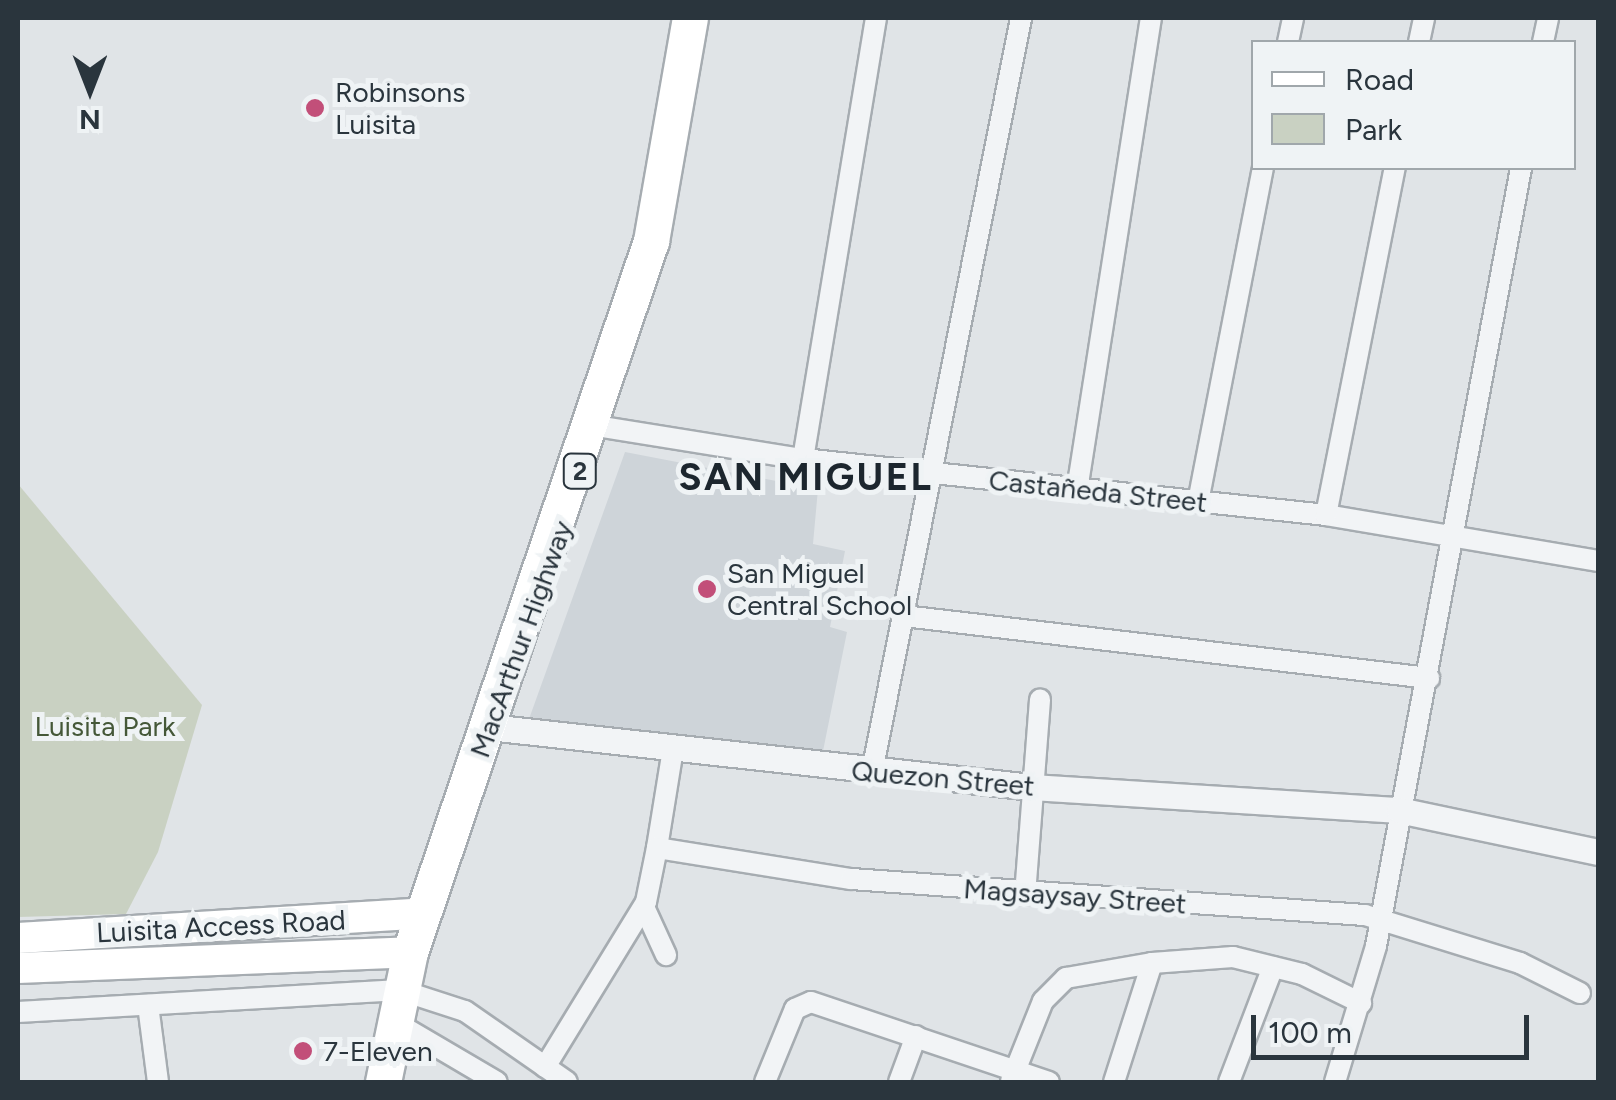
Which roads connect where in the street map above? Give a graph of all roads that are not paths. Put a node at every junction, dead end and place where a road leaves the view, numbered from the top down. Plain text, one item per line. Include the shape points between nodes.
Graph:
1 (690, 18) edge
2 (876, 18) edge
3 (1021, 18) edge
4 (1151, 18) edge
5 (1264, 170) edge
6 (1395, 170) edge
7 (1521, 170) edge
8 (596, 426) junction
9 (803, 458) junction
10 (936, 474) junction
11 (1078, 490) junction
12 (1198, 502) junction
13 (1326, 516) junction
14 (1456, 535) junction
15 (1598, 561) edge
16 (904, 616) junction
17 (1429, 678) junction
18 (1040, 700) dead end
19 (489, 727) junction
20 (673, 749) junction
21 (872, 772) junction
22 (1032, 787) junction
23 (1399, 810) junction
24 (658, 848) junction
25 (1598, 852) edge
26 (1025, 894) junction
27 (644, 906) junction
28 (424, 913) junction
29 (1379, 918) junction
30 (18, 938) edge
31 (410, 952) junction
32 (666, 954) dead end
33 (1152, 963) junction
34 (1273, 966) junction
35 (18, 968) edge
36 (1580, 993) dead end
37 (1361, 1003) junction
38 (148, 1005) junction
39 (397, 1006) junction
40 (18, 1012) edge
41 (916, 1036) junction
42 (545, 1067) junction
43 (1012, 1077) edge
44 (158, 1082) edge
45 (383, 1082) edge
46 (497, 1082) edge
47 (567, 1082) edge
48 (765, 1082) edge
49 (899, 1082) edge
50 (1049, 1082) edge
51 (1114, 1082) edge
52 (1228, 1082) edge
53 (1335, 1082) edge

1 - 8 highway, MacArthur Highway / 2 via 652,241
2 - 9 street
3 - 10 street
4 - 11 street
5 - 12 street
6 - 13 street
7 - 14 street
8 - 9 street, Castañeda Street
8 - 19 highway, MacArthur Highway / 2
9 - 10 street, Castañeda Street
10 - 11 street, Castañeda Street
10 - 16 street
11 - 12 street, Castañeda Street
12 - 13 street, Castañeda Street
13 - 14 street, Castañeda Street
14 - 15 street, Castañeda Street
14 - 17 street
16 - 17 street
16 - 21 street
17 - 23 street
18 - 22 street
19 - 20 street, Quezon Street
19 - 28 highway, MacArthur Highway / 2
20 - 21 street, Quezon Street
20 - 24 street
21 - 22 street, Quezon Street
22 - 23 street, Quezon Street
22 - 26 street
23 - 25 street
23 - 29 street
24 - 26 street, Magsaysay Street
24 - 27 street
26 - 29 street, Magsaysay Street
27 - 32 street
27 - 42 street
28 - 30 main road, Luisita Access Road
28 - 31 highway, MacArthur Highway / 2
29 - 36 street, Magsaysay Street via 1520,962
29 - 37 street
31 - 35 main road, Luisita Access Road
31 - 39 highway, MacArthur Highway / 2
33 - 34 street via 1233,957
33 - 43 street via 1066,978 1044,1001
33 - 51 street
34 - 37 street
34 - 52 street
37 - 53 street
38 - 39 street
38 - 40 street
38 - 44 street
39 - 42 street via 464,1012
39 - 45 highway, MacArthur Highway / 2
39 - 46 street
41 - 43 street
41 - 48 street via 798,1004
41 - 49 street
42 - 47 street
43 - 50 street

